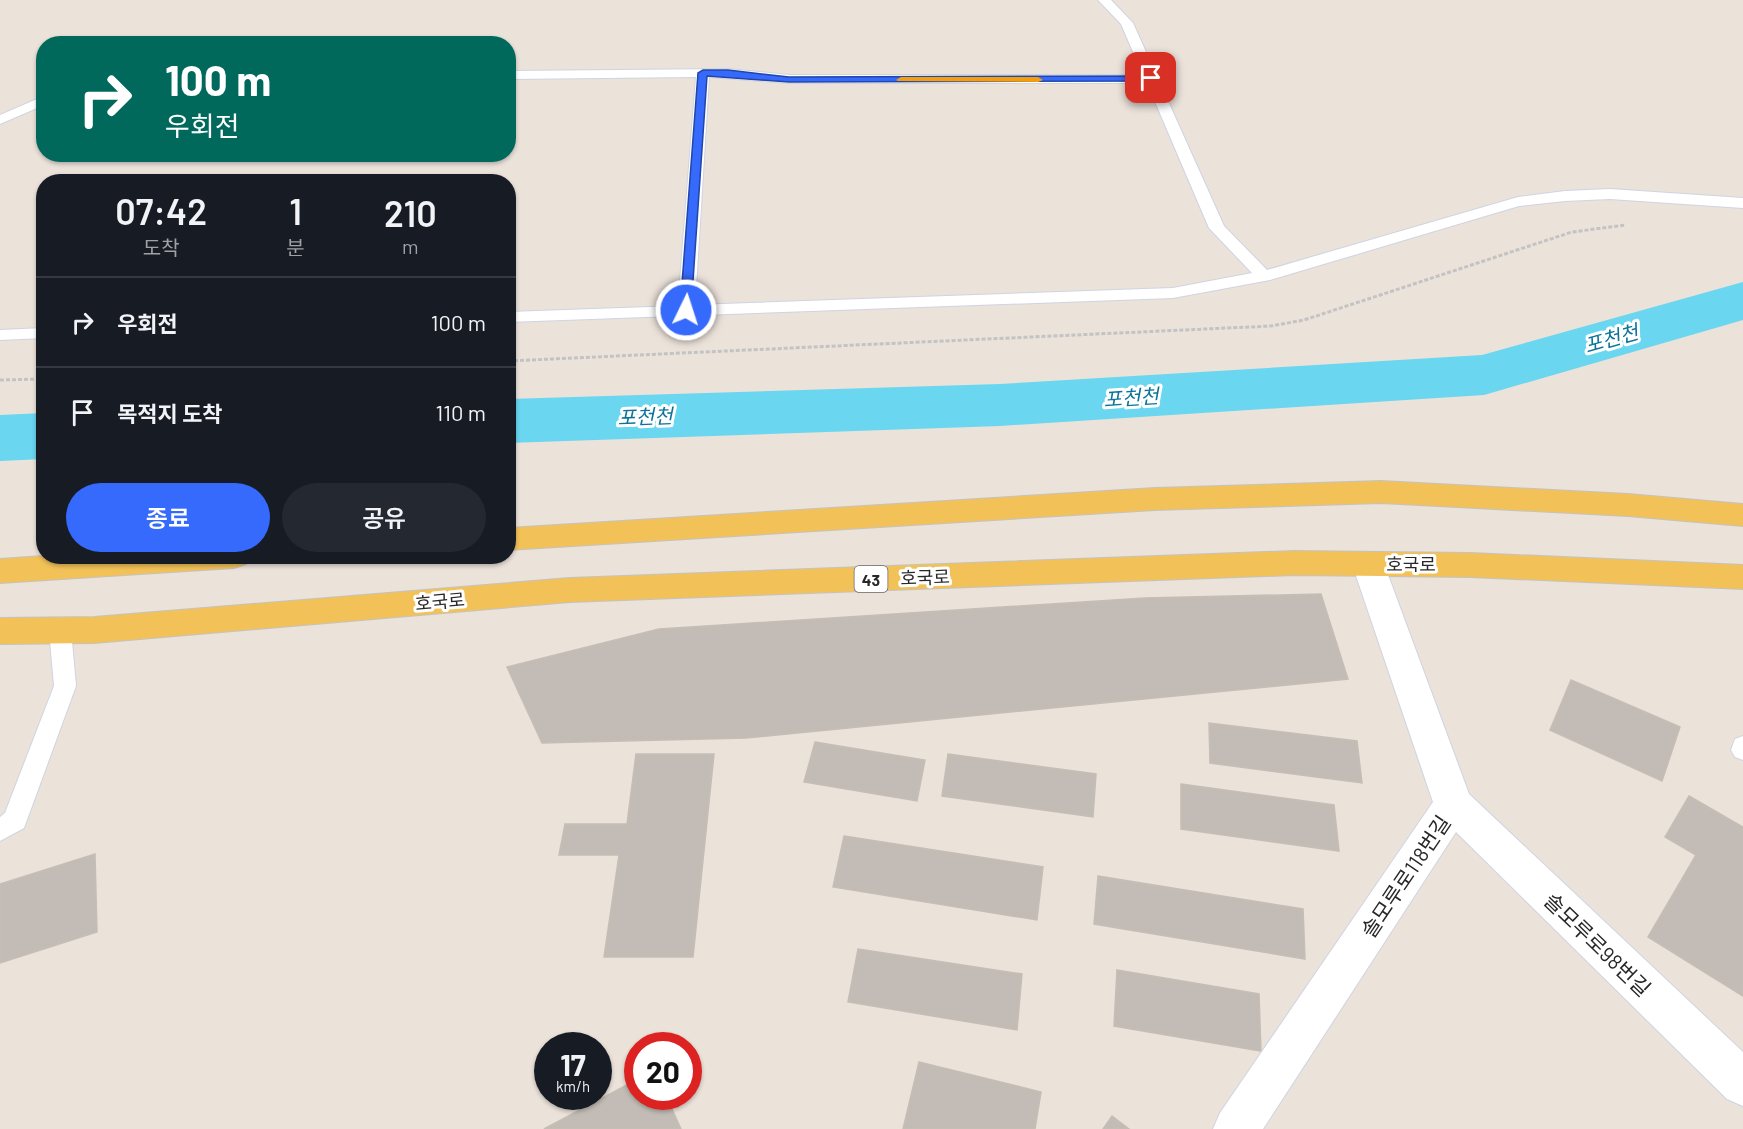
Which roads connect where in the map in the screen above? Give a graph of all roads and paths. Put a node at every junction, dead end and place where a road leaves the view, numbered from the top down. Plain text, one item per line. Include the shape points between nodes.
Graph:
1 (1104, 0) edge
2 (703, 73) junction
3 (516, 75) edge
4 (1151, 78) junction
5 (36, 104) edge
6 (0, 120) edge
7 (1743, 203) edge
8 (1264, 276) junction
9 (686, 310) junction
10 (516, 317) edge
11 (36, 333) edge
12 (0, 335) edge
13 (36, 379) edge
14 (0, 380) edge
15 (1743, 515) edge
16 (516, 539) edge
17 (109, 564) edge
18 (1368, 564) junction
19 (0, 571) edge
20 (1743, 577) edge
21 (60, 630) junction
22 (0, 631) edge
23 (1743, 746) edge
24 (1743, 750) edge
25 (1453, 804) junction
26 (0, 830) edge
27 (1743, 1083) edge
28 (1236, 1129) edge

1 - 4 lane via 1127,23
2 - 3 lane
2 - 4 lane via 789,79
2 - 9 lane
4 - 8 lane via 1217,228
5 - 6 lane
7 - 8 lane via 1610,194 1518,202
8 - 9 lane via 1173,293
9 - 10 lane
11 - 12 lane
13 - 14 path
15 - 16 main road via 1381,492 1155,499
17 - 19 main road
18 - 20 main road, 호국로 / 43
18 - 21 main road, 호국로 / 43 via 1294,563 570,590
18 - 25 street, 솔모루로118번길
21 - 22 main road, 호국로 / 43
21 - 26 lane via 65,686 15,820
23 - 24 lane
25 - 27 street, 솔모루로98번길
25 - 28 street, 솔모루로118번길

